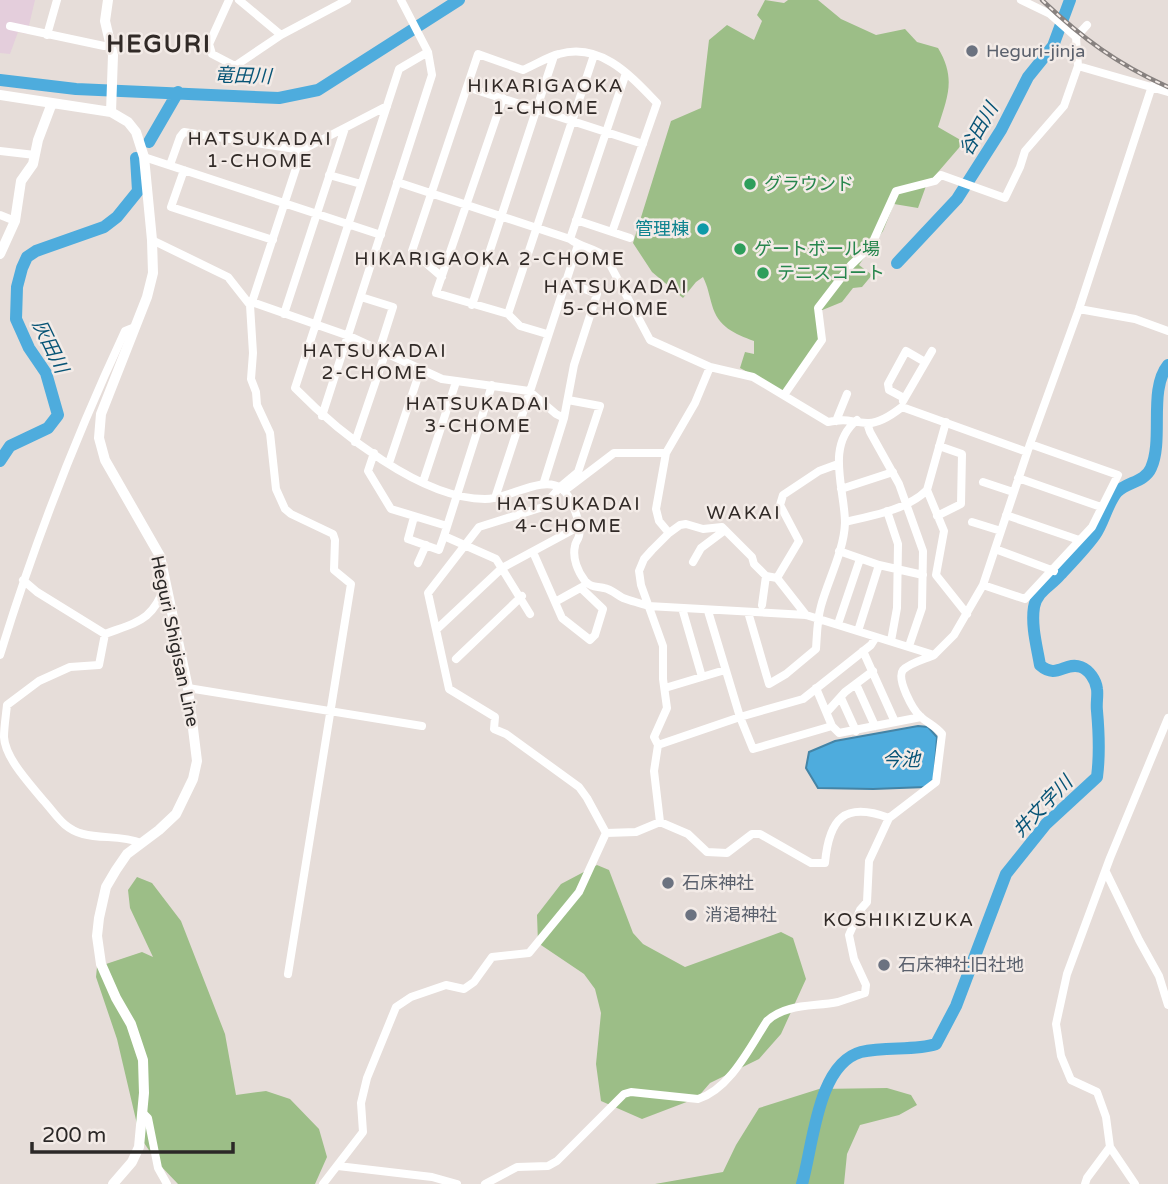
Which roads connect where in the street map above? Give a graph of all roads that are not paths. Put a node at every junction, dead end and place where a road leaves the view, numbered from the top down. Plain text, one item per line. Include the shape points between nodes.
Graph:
1 (57, 0) edge
2 (108, 0) edge
3 (229, 0) edge
4 (239, 0) edge
5 (347, 0) edge
6 (401, 0) edge
7 (1021, 0) edge
8 (1087, 24) dead end
9 (10, 26) dead end
10 (281, 34) junction
11 (47, 35) junction
12 (1076, 37) junction
13 (111, 45) junction
14 (426, 48) junction
15 (594, 55) junction
16 (554, 56) junction
17 (1078, 66) junction
18 (626, 74) junction
19 (1152, 86) junction
20 (467, 87) junction
21 (1168, 92) edge
22 (0, 96) edge
23 (503, 98) junction
24 (52, 103) junction
25 (387, 106) junction
26 (537, 109) junction
27 (111, 112) junction
28 (572, 121) junction
29 (345, 128) junction
30 (606, 133) junction
31 (643, 144) junction
32 (302, 150) junction
33 (0, 151) edge
34 (35, 155) junction
35 (144, 157) junction
36 (170, 165) junction
37 (184, 170) junction
38 (329, 175) junction
39 (397, 182) junction
40 (361, 184) junction
41 (432, 193) junction
42 (285, 203) junction
43 (467, 204) junction
44 (316, 213) junction
45 (0, 215) edge
46 (501, 216) junction
47 (576, 220) junction
48 (15, 221) junction
49 (348, 224) junction
50 (536, 228) junction
51 (612, 232) junction
52 (381, 235) junction
53 (629, 238) dead end
54 (152, 240) junction
55 (272, 240) junction
56 (574, 242) junction
57 (0, 254) edge
58 (442, 277) junction
59 (565, 281) junction
60 (361, 297) junction
61 (251, 304) junction
62 (472, 305) junction
63 (1079, 309) junction
64 (284, 314) junction
65 (508, 314) junction
66 (316, 325) junction
67 (135, 327) junction
68 (1168, 331) edge
69 (547, 334) junction
70 (349, 336) junction
71 (932, 351) dead end
72 (382, 352) junction
73 (925, 362) junction
74 (710, 367) junction
75 (420, 370) junction
76 (456, 382) junction
77 (492, 385) junction
78 (529, 391) junction
79 (847, 394) dead end
80 (784, 395) junction
81 (568, 400) junction
82 (903, 402) junction
83 (322, 416) junction
84 (564, 418) junction
85 (836, 421) junction
86 (857, 421) junction
87 (946, 422) junction
88 (867, 423) junction
89 (355, 442) junction
90 (939, 446) junction
91 (1028, 448) junction
92 (374, 453) junction
93 (666, 453) junction
94 (389, 463) junction
95 (838, 464) junction
96 (893, 472) junction
97 (1018, 478) junction
98 (423, 482) junction
99 (544, 482) junction
100 (983, 482) dead end
101 (562, 489) junction
102 (842, 489) junction
103 (927, 490) junction
104 (1013, 492) junction
105 (456, 496) junction
106 (495, 498) junction
107 (905, 503) junction
108 (1101, 508) junction
109 (887, 512) junction
110 (1006, 515) junction
111 (937, 516) junction
112 (414, 517) junction
113 (972, 522) dead end
114 (845, 523) junction
115 (447, 526) junction
116 (578, 527) junction
117 (725, 530) junction
118 (1000, 531) junction
119 (669, 533) junction
120 (444, 536) junction
121 (1079, 540) junction
122 (426, 545) junction
123 (467, 545) junction
124 (995, 549) junction
125 (839, 551) junction
126 (533, 552) junction
127 (860, 559) junction
128 (694, 562) dead end
129 (418, 563) dead end
130 (879, 565) junction
131 (502, 568) junction
132 (897, 570) junction
133 (1054, 570) junction
134 (923, 575) junction
135 (766, 576) junction
136 (777, 578) junction
137 (23, 580) junction
138 (166, 584) junction
139 (583, 585) junction
140 (984, 585) junction
141 (522, 596) junction
142 (555, 602) junction
143 (762, 604) dead end
144 (648, 606) junction
145 (682, 608) junction
146 (708, 611) junction
147 (748, 612) junction
148 (530, 614) dead end
149 (967, 614) junction
150 (806, 615) junction
151 (818, 617) junction
152 (838, 624) junction
153 (437, 629) junction
154 (858, 631) junction
155 (105, 634) junction
156 (876, 637) junction
157 (590, 640) junction
158 (891, 641) junction
159 (909, 646) junction
160 (583, 647) dead end
161 (863, 651) junction
162 (0, 655) edge
163 (934, 655) junction
164 (456, 659) dead end
165 (725, 670) junction
166 (873, 671) junction
167 (702, 677) junction
168 (856, 684) junction
169 (188, 688) junction
170 (666, 688) junction
171 (816, 688) junction
172 (841, 698) junction
173 (332, 712) junction
174 (827, 712) junction
175 (740, 717) junction
176 (921, 717) junction
177 (1168, 718) edge
178 (895, 722) junction
179 (422, 726) dead end
180 (831, 726) junction
181 (875, 726) junction
182 (856, 730) junction
183 (658, 745) junction
184 (889, 818) junction
185 (660, 822) junction
186 (606, 833) junction
187 (141, 844) junction
188 (1106, 872) junction
189 (288, 974) dead end
190 (1168, 1004) edge
191 (142, 1112) junction
192 (1110, 1147) junction
193 (338, 1166) junction
194 (113, 1184) edge
195 (167, 1184) edge
196 (323, 1184) edge
197 (457, 1184) edge
198 (485, 1184) edge
199 (1085, 1184) edge
200 (1135, 1184) edge

1 - 11 street
2 - 13 main road via 105,21
3 - 10 street via 209,44 212,54 235,66
4 - 10 street
5 - 10 street
6 - 14 street
7 - 12 street via 1050,14
8 - 12 street
9 - 11 street
11 - 13 street
12 - 17 street
13 - 27 main road
14 - 25 street via 399,69
14 - 39 street via 432,75
15 - 16 street
15 - 18 street via 616,63
15 - 28 street
16 - 20 street via 523,70 478,54
16 - 26 street
17 - 19 street
17 - 80 street via 1064,106 1025,151 1005,198 941,175 935,181 896,191 871,246 818,308 822,340
18 - 30 street
18 - 31 street via 657,103
19 - 21 street
19 - 63 street
20 - 23 street
20 - 41 street
22 - 24 main road
23 - 26 street
23 - 43 street
24 - 27 main road
24 - 34 main road
25 - 29 street
25 - 40 street
26 - 28 street
26 - 46 street
27 - 35 main road, Heguri Shigisan Line via 136,132
28 - 30 street
28 - 50 street
29 - 32 street
29 - 38 street
30 - 31 street
30 - 47 street
31 - 51 street
32 - 36 street via 184,132
32 - 42 street
33 - 34 street
34 - 48 main road via 21,181
35 - 36 street
35 - 54 main road, Heguri Shigisan Line
36 - 37 street
37 - 42 street
37 - 55 street via 171,207
38 - 40 street
38 - 44 street
39 - 41 street
39 - 52 street
40 - 49 street
41 - 43 street
41 - 58 street via 412,251
42 - 44 street
42 - 55 street
43 - 46 street
43 - 58 street
44 - 49 street
44 - 64 street
45 - 48 street
46 - 50 street
46 - 62 street
47 - 51 street
47 - 56 street
48 - 57 main road
49 - 52 street
49 - 66 street
50 - 56 street
50 - 65 street
51 - 53 street
52 - 60 street
54 - 61 street via 228,277
54 - 67 main road, Heguri Shigisan Line via 153,273
55 - 61 street
56 - 59 street
56 - 74 street via 606,257 650,340
58 - 62 street via 436,293
59 - 69 street
59 - 81 street via 597,294
60 - 70 street
60 - 72 street via 393,307
61 - 64 street
61 - 173 street via 251,379 270,433 276,489 291,514 333,534 334,570 351,584
62 - 65 street
63 - 68 street via 1135,319
63 - 91 street
64 - 66 street
65 - 69 street via 520,326
66 - 70 street
66 - 83 street via 295,388
67 - 137 street via 125,331 98,390
67 - 138 main road, Heguri Shigisan Line via 100,414 99,438 105,460 160,556
69 - 78 street
70 - 72 street
70 - 83 street
71 - 73 street
72 - 75 street
72 - 89 street
73 - 82 street
73 - 82 street via 906,351 888,384
74 - 80 street via 753,377
74 - 93 street
75 - 76 street
75 - 94 street
76 - 77 street
76 - 98 street
77 - 78 street
77 - 105 street
78 - 84 street
78 - 106 street
79 - 85 street
80 - 85 street via 828,422
81 - 84 street
81 - 101 street via 600,406 578,472
82 - 87 street
82 - 88 street via 876,422
83 - 89 street
84 - 99 street
85 - 86 street
86 - 88 street
86 - 95 street via 842,440
87 - 90 street
87 - 91 street
88 - 96 street
89 - 92 street
90 - 103 street
90 - 111 street via 962,454 961,504
91 - 97 street
91 - 108 street via 1118,475
92 - 94 street
92 - 112 street via 368,471 391,509
93 - 101 street via 614,453
93 - 119 street via 656,509
94 - 98 street
95 - 102 street
95 - 136 street via 783,495 780,505 799,541
96 - 102 street
96 - 107 street
97 - 104 street
97 - 108 street
98 - 105 street
99 - 101 street
99 - 106 street
100 - 104 street
101 - 116 street via 572,502
101 - 123 street via 543,507 480,527
102 - 114 street
103 - 107 street
103 - 111 street
104 - 110 street
105 - 106 street
105 - 115 street
107 - 109 street
107 - 134 street via 923,551
108 - 121 street
109 - 114 street
109 - 132 street via 898,544
110 - 118 street
110 - 121 street
111 - 149 street via 944,531 936,575
112 - 115 street
112 - 122 street via 408,539
113 - 118 street
114 - 125 street
115 - 120 street
116 - 126 street
116 - 139 street via 574,554
117 - 119 street via 687,524
117 - 128 street via 701,548
117 - 135 street
118 - 124 street
119 - 144 street via 644,559 639,571
120 - 122 street via 439,550
120 - 123 street
121 - 133 street
122 - 129 street
123 - 131 street via 496,559
123 - 153 street via 428,593
124 - 133 street
124 - 140 street
125 - 127 street
125 - 151 street
126 - 131 street
126 - 142 street
127 - 130 street
127 - 152 street
130 - 132 street
130 - 154 street
131 - 141 street
131 - 153 street
132 - 134 street
132 - 158 street
133 - 140 street via 1025,599
134 - 159 street via 922,608
135 - 136 street
135 - 143 street
136 - 150 street
137 - 155 street
137 - 162 street
138 - 155 street via 159,603 146,618
138 - 169 main road, Heguri Shigisan Line
139 - 142 street
139 - 144 street via 605,588
139 - 157 street via 603,609
140 - 149 street
141 - 148 street
141 - 164 street
142 - 157 street via 562,618
144 - 145 street
144 - 170 street via 663,646
145 - 146 street
145 - 167 street
146 - 147 street
146 - 165 street
147 - 150 street
147 - 151 street via 769,684 816,649
149 - 163 street
150 - 151 street
151 - 152 street
152 - 154 street
153 - 186 street via 449,689 495,717 494,729 579,787
154 - 156 street
155 - 187 street via 99,665 70,667 39,681 7,705 4,739 18,771 67,827
156 - 158 street
156 - 161 street
157 - 160 street
158 - 159 street
159 - 163 street
161 - 166 street
161 - 171 street
163 - 176 street via 908,667 901,676
165 - 167 street
165 - 175 street
166 - 168 street
166 - 178 street
167 - 170 street
168 - 172 street
168 - 181 street
169 - 173 street
169 - 187 main road, Heguri Shigisan Line via 196,741 193,779 176,814
170 - 183 street via 667,708 654,737
171 - 174 street
171 - 175 street via 803,699
172 - 174 street
172 - 182 street
173 - 179 street
173 - 189 street
174 - 180 street
175 - 180 street via 753,749
175 - 183 street
176 - 178 street
176 - 184 street via 942,734 936,782
177 - 188 street
178 - 181 street
180 - 182 street via 839,733
181 - 182 street
183 - 185 street via 654,771
184 - 185 street via 848,811 838,818 824,863 811,863 760,834 752,834 727,853 707,852 688,834
184 - 198 street via 869,861 867,902 849,935 865,993 774,1014 709,1096 624,1094 557,1161 548,1166 517,1167
185 - 186 street via 636,832
186 - 193 street via 579,892 529,953 492,957 464,989 446,985 396,1007 367,1078 363,1132
187 - 191 main road, Heguri Shigisan Line via 127,854 106,887 97,936 101,964 143,1060
188 - 190 street via 1159,976
188 - 192 street via 1067,974 1056,1024 1071,1080 1097,1092
191 - 194 main road, Heguri Shigisan Line via 139,1147
191 - 195 street via 148,1118 158,1168
192 - 199 street
192 - 200 street
193 - 196 street
193 - 197 street

